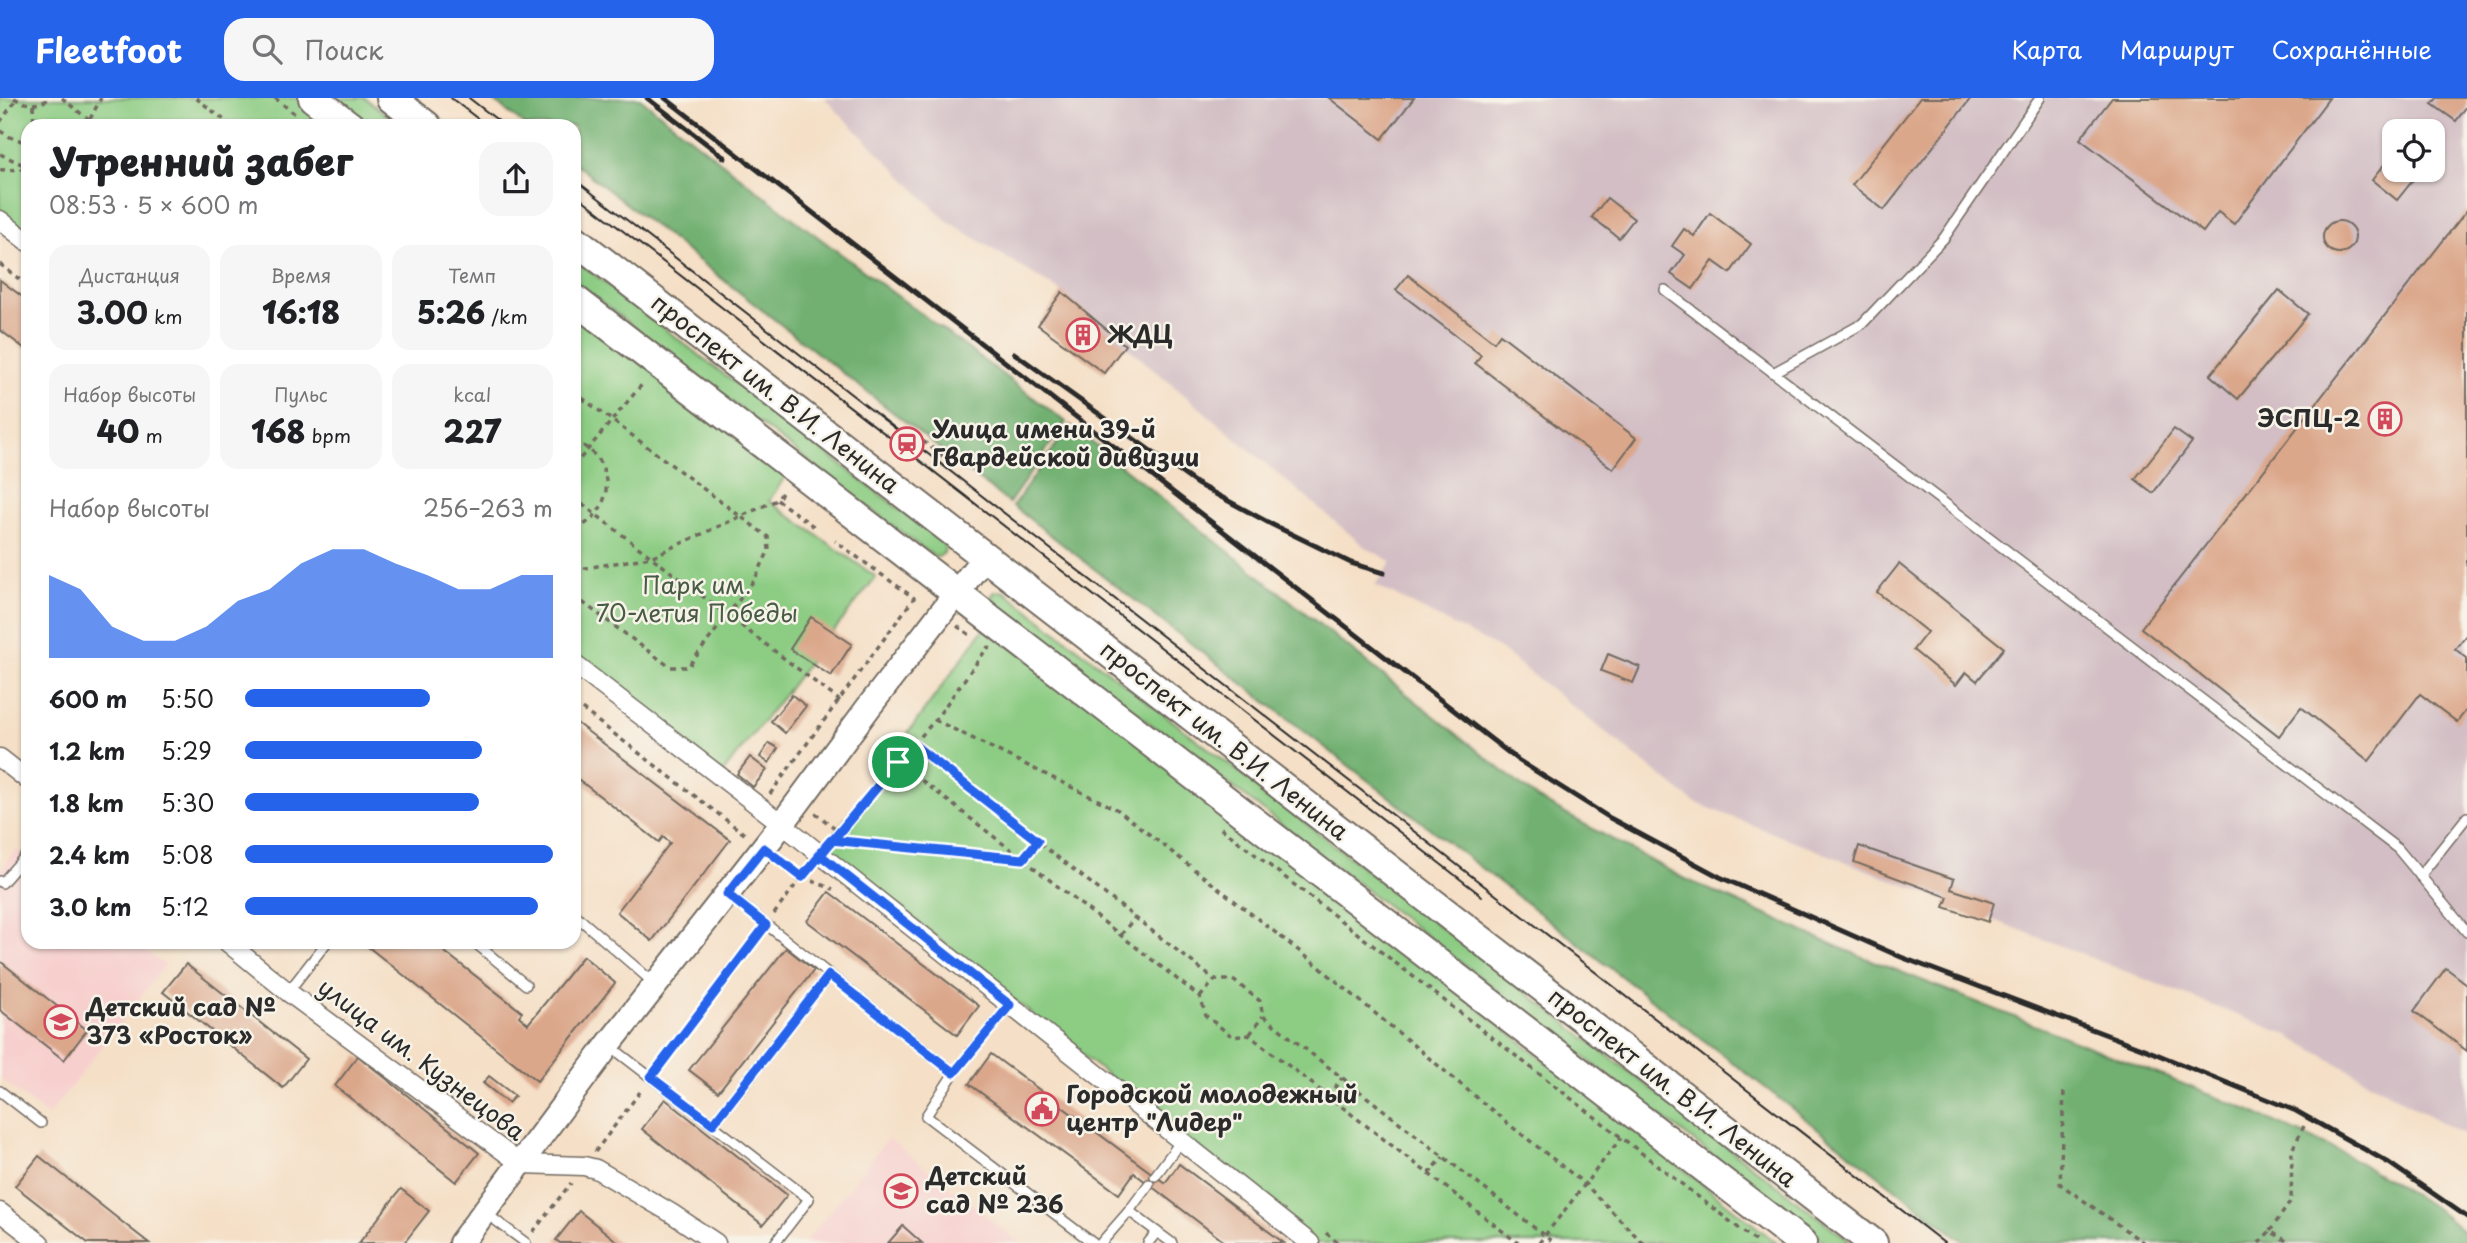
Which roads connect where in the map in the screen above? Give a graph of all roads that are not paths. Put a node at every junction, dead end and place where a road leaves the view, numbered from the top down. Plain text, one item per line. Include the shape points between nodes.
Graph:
1 (313, 98) edge
2 (391, 98) edge
3 (2040, 98) edge
4 (340, 119) edge
5 (419, 119) edge
6 (0, 220) edge
7 (21, 236) edge
8 (581, 244) edge
9 (1665, 290) dead end
10 (581, 304) edge
11 (1773, 373) junction
12 (985, 556) junction
13 (956, 594) junction
14 (581, 669) edge
15 (0, 758) edge
16 (21, 774) edge
17 (2467, 817) edge
18 (782, 824) junction
19 (21, 861) edge
20 (2420, 876) junction
21 (0, 881) edge
22 (727, 894) junction
23 (581, 920) edge
24 (2467, 932) edge
25 (236, 949) edge
26 (322, 949) edge
27 (482, 949) edge
28 (829, 975) junction
29 (526, 985) dead end
30 (656, 985) junction
31 (288, 992) junction
32 (1010, 1005) junction
33 (609, 1044) junction
34 (954, 1073) junction
35 (0, 1091) edge
36 (41, 1123) dead end
37 (713, 1124) junction
38 (1181, 1141) junction
39 (521, 1164) junction
40 (1129, 1210) junction
41 (0, 1212) edge
42 (485, 1213) junction
43 (1157, 1232) junction
44 (40, 1243) edge
45 (461, 1243) edge
46 (525, 1243) edge
47 (716, 1243) edge
48 (775, 1243) edge
49 (1093, 1243) edge
50 (1101, 1243) edge
51 (1148, 1243) edge
52 (1172, 1243) edge
53 (1310, 1243) edge
54 (1802, 1243) edge
55 (1873, 1243) edge

1 - 4 main road
2 - 5 main road
3 - 11 lane via 1944,238 1863,324
6 - 7 street
8 - 12 main road, проспект им. В.И. Ленина
9 - 11 lane
10 - 13 main road, проспект им. В.И. Ленина
11 - 20 lane via 2398,849
12 - 13 main road
12 - 55 main road, проспект им. В.И. Ленина
13 - 18 main road
13 - 54 main road, проспект им. В.И. Ленина
14 - 18 street
15 - 16 street
17 - 20 lane
18 - 22 main road
18 - 32 street via 825,847
19 - 21 lane
20 - 24 lane
22 - 28 lane
22 - 30 main road
23 - 30 lane
25 - 31 street, улица им. Кузнецова
26 - 31 lane
27 - 29 lane
28 - 34 lane
28 - 37 lane
30 - 33 main road
31 - 39 street, улица им. Кузнецова
32 - 34 lane
32 - 38 street
33 - 37 lane
33 - 39 main road
34 - 49 lane via 926,1116
35 - 36 lane
37 - 48 lane via 810,1199
38 - 40 lane
38 - 53 street
39 - 42 main road
39 - 47 street via 584,1166 607,1175
40 - 43 lane
40 - 50 lane
41 - 44 street
42 - 45 main road
42 - 46 lane
43 - 51 lane
43 - 52 lane

